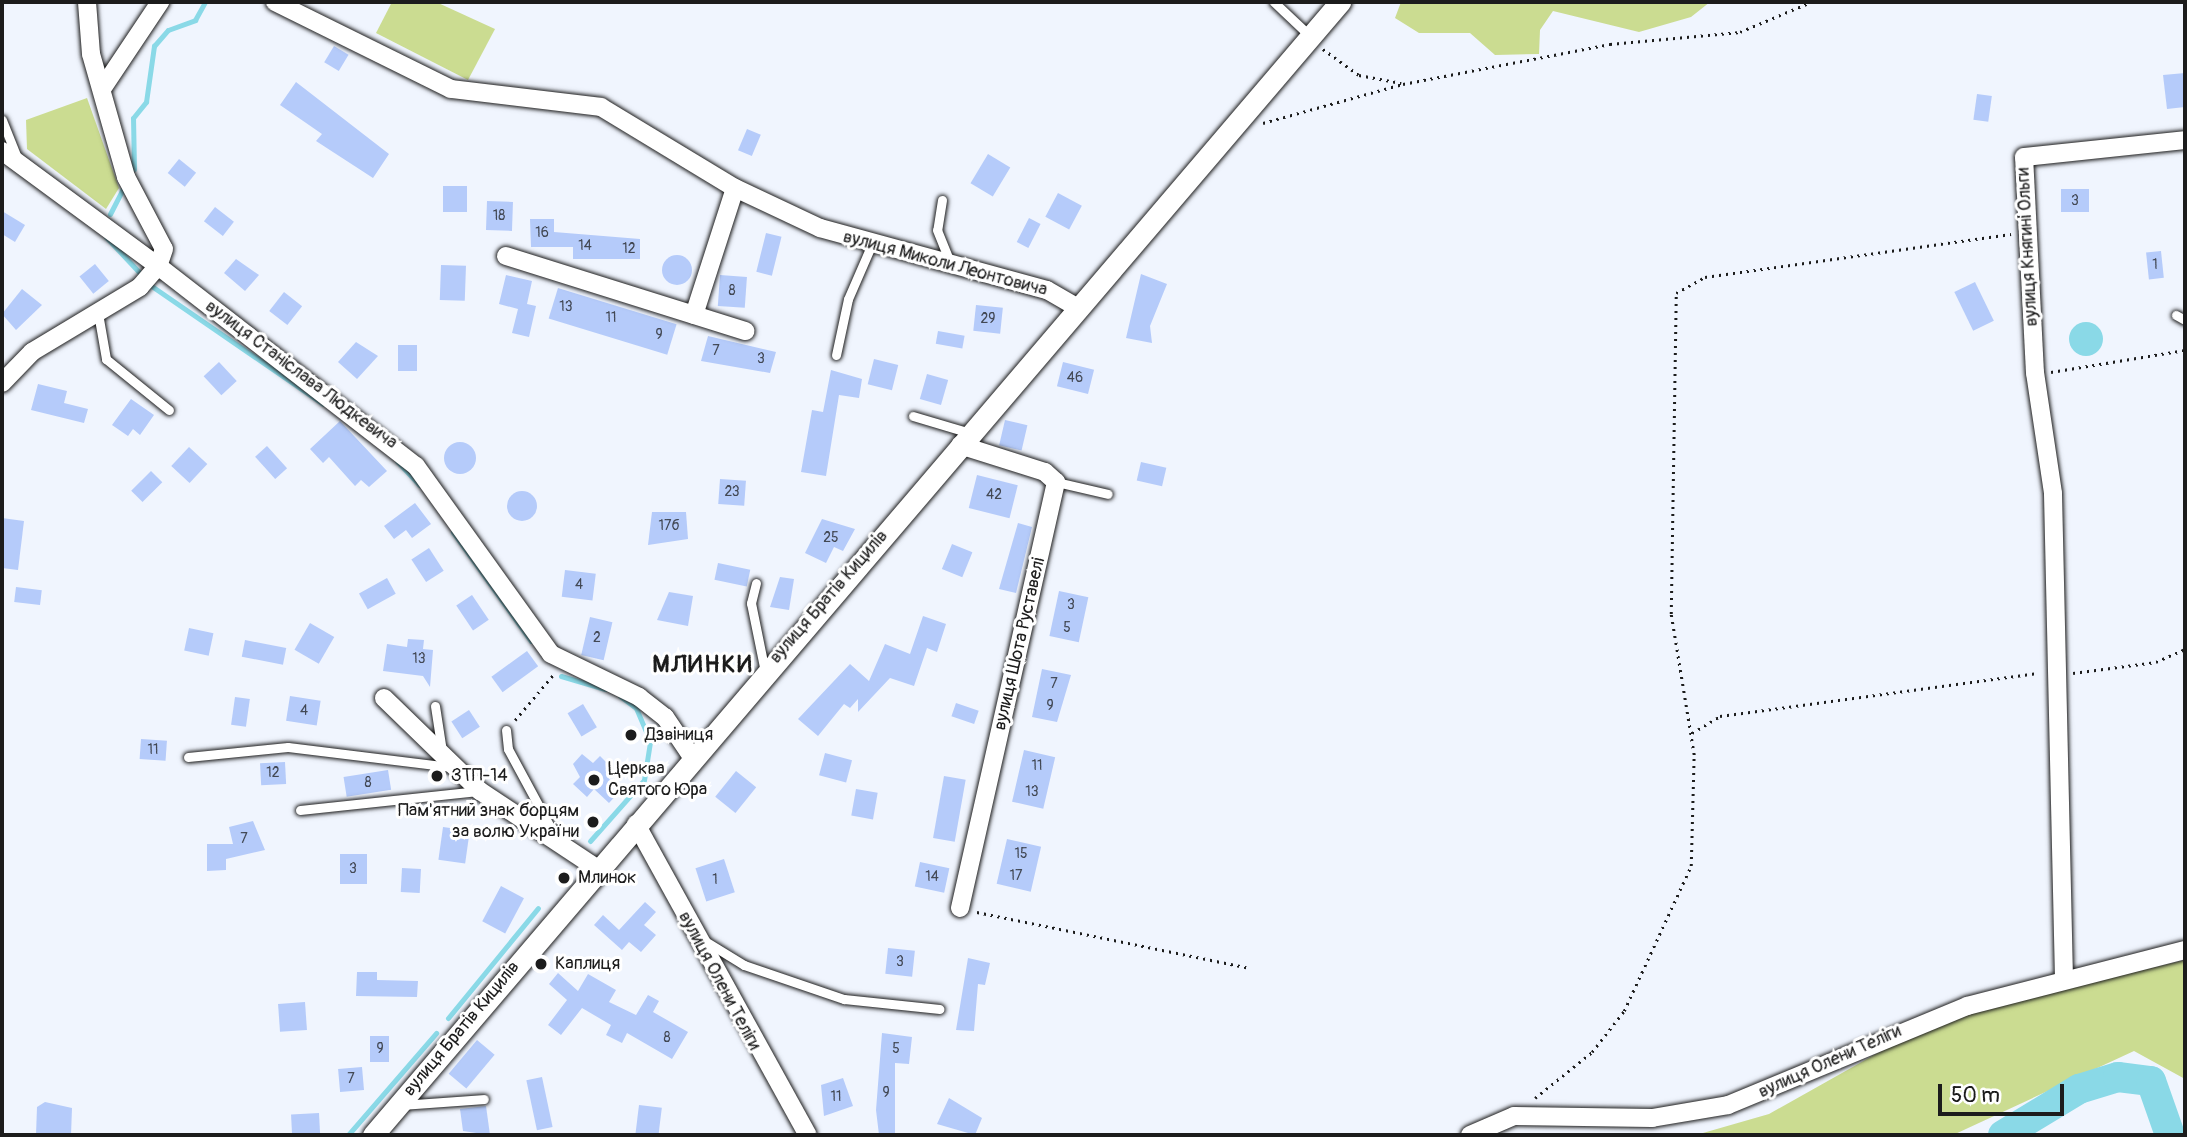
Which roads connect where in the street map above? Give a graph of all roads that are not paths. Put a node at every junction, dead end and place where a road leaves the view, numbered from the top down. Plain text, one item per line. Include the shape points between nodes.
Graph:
1 (87, 2) edge
2 (160, 2) edge
3 (275, 2) edge
4 (1274, 2) edge
5 (1340, 2) edge
6 (1313, 39) junction
7 (102, 89) junction
8 (2, 120) edge
9 (2185, 140) edge
10 (2, 151) edge
11 (20, 164) junction
12 (735, 188) junction
13 (942, 200) dead end
14 (872, 246) junction
15 (506, 256) dead end
16 (158, 266) junction
17 (952, 266) junction
18 (1077, 307) junction
19 (98, 311) junction
20 (694, 315) junction
21 (746, 331) dead end
22 (836, 355) dead end
23 (2, 383) edge
24 (169, 410) dead end
25 (913, 416) dead end
26 (965, 439) junction
27 (1056, 482) junction
28 (1108, 494) dead end
29 (756, 583) dead end
30 (765, 672) junction
31 (384, 698) dead end
32 (435, 706) dead end
33 (506, 730) road end
34 (442, 751) junction
35 (188, 757) dead end
36 (692, 757) junction
37 (457, 768) junction
38 (480, 791) junction
39 (300, 810) dead end
40 (636, 824) junction
41 (556, 838) junction
42 (598, 869) junction
43 (960, 908) road end
44 (694, 934) junction
45 (2185, 950) edge
46 (2064, 979) junction
47 (939, 1009) dead end
48 (484, 1099) dead end
49 (399, 1104) junction
50 (373, 1135) edge
51 (808, 1135) edge
52 (1471, 1135) edge

1 - 7 street via 91,54
2 - 7 street
3 - 12 street, вулиця Миколи Леонтовича via 451,89 601,107
4 - 6 lane
5 - 6 street, вулиця Братів Кицилів
6 - 18 street, вулиця Братів Кицилів
7 - 16 street via 127,177 164,249
8 - 11 lane
9 - 46 street, вулиця Княгині Ольги via 2024,157 2035,373 2053,493
10 - 11 street, вулиця Станіслава Людкевича
11 - 16 street, вулиця Станіслава Людкевича
12 - 14 street, вулиця Миколи Леонтовича
12 - 20 street
13 - 17 lane via 937,230
14 - 17 street, вулиця Миколи Леонтовича
14 - 22 lane via 848,299
15 - 20 street
16 - 19 street via 140,287
16 - 36 street, вулиця Станіслава Людкевича via 416,466 562,664 639,697 665,717
17 - 18 street, вулиця Миколи Леонтовича via 1047,290
18 - 26 street, вулиця Братів Кицилів
19 - 23 street via 32,352
19 - 24 lane via 106,359
20 - 21 street
25 - 26 lane
26 - 27 street via 1045,472
26 - 30 street, вулиця Братів Кицилів
27 - 28 lane
27 - 43 street, вулиця Шота Руставелі
29 - 30 lane via 751,603
30 - 36 street, вулиця Братів Кицилів
31 - 34 street
32 - 34 lane
33 - 41 lane via 508,748
34 - 37 street
35 - 37 lane via 288,747
36 - 40 street, вулиця Братів Кицилів
37 - 38 street
38 - 39 lane
38 - 41 street
40 - 42 street, вулиця Братів Кицилів
40 - 44 street, вулиця Олени Теліги
41 - 42 street
42 - 49 street, вулиця Братів Кицилів
44 - 47 lane via 744,965 844,999
44 - 51 street, вулиця Олени Теліги
45 - 46 street, вулиця Олени Теліги
46 - 52 street, вулиця Олени Теліги via 1899,1030 1728,1105 1652,1118 1514,1116
48 - 49 lane
49 - 50 street, вулиця Братів Кицилів

